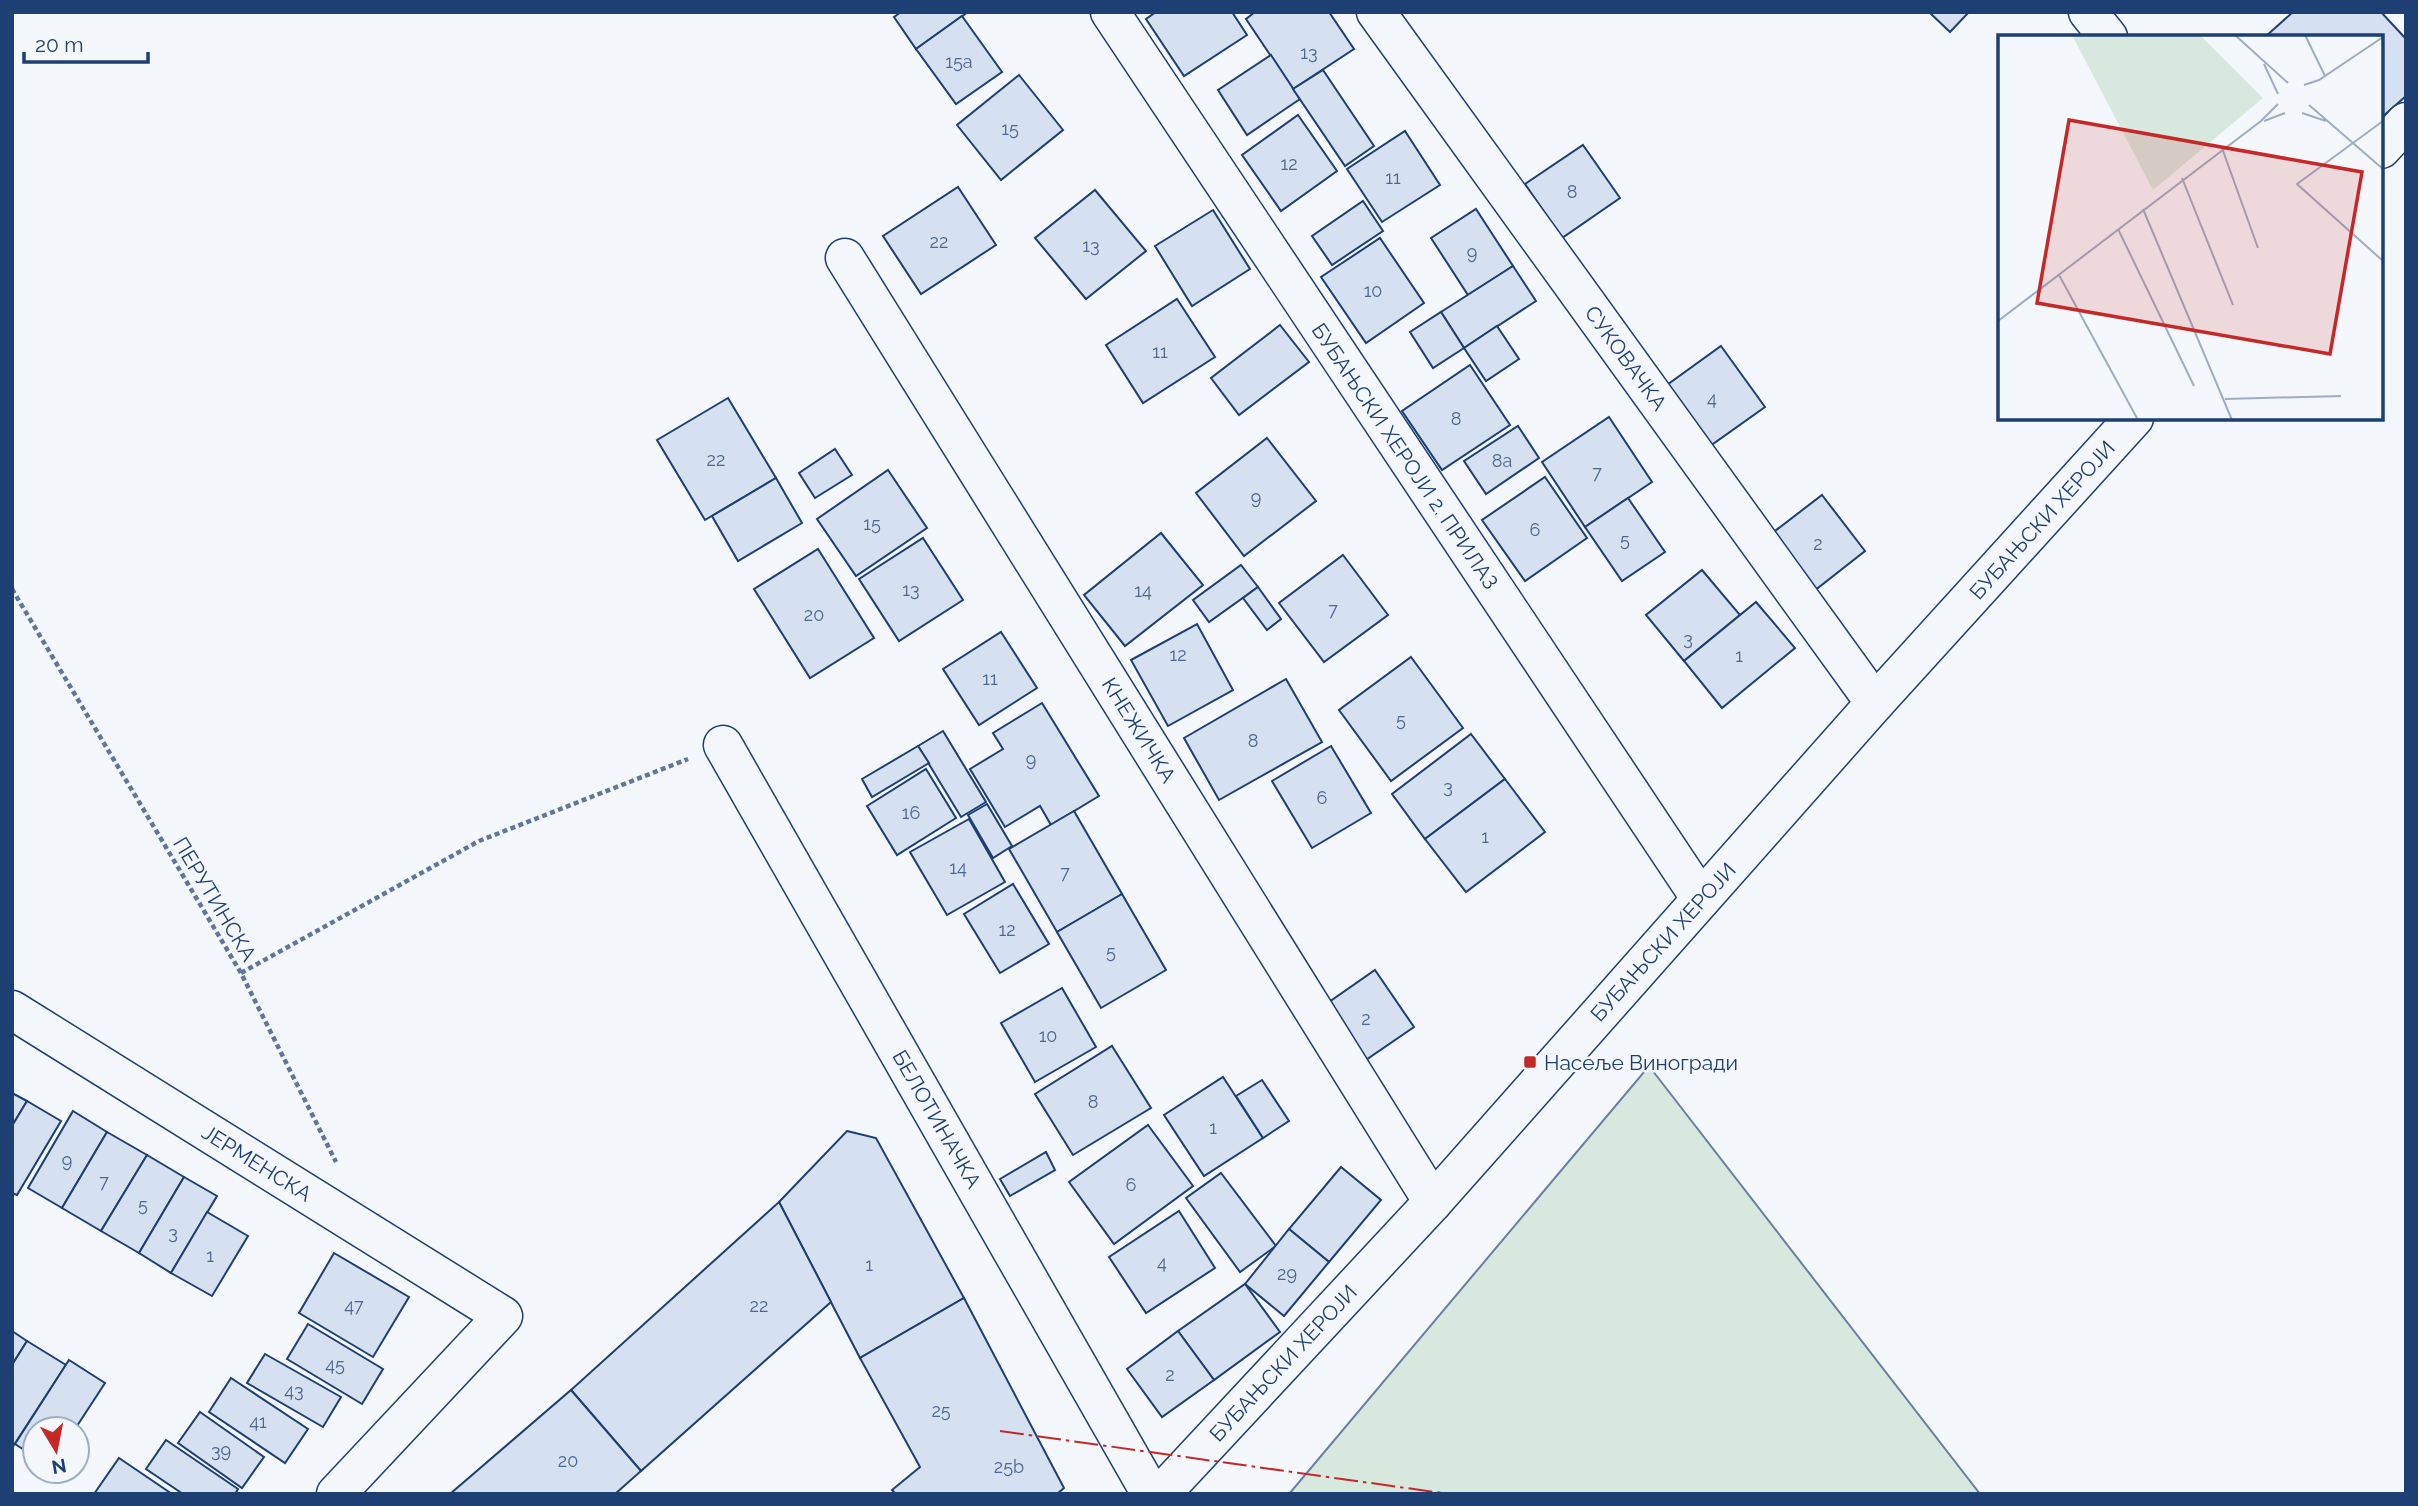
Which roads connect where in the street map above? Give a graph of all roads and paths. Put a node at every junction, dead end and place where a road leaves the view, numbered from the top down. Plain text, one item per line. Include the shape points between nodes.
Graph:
1 (1110, 12) edge
2 (1376, 12) edge
3 (2088, 12) edge
4 (2106, 35) edge
5 (2406, 122) edge
6 (2383, 147) edge
7 (845, 258) dead end
8 (2132, 420) edge
9 (12, 589) edge
10 (1875, 703) junction
11 (723, 745) joint
12 (1701, 899) junction
13 (241, 973) junction
14 (12, 1010) edge
15 (341, 1173) dead end
16 (1433, 1202) junction
17 (336, 1494) edge
18 (1151, 1494) edge
19 (1161, 1494) edge

1 - 12 street, БУБАЊСКИ ХЕРОЈИ 2. ПРИЛАЗ
2 - 10 street, СУКОВАЧКА
3 - 4 street
5 - 6 street
7 - 16 street, КНЕЖИЧКА
8 - 10 street, БУБАЊСКИ ХЕРОЈИ
9 - 13 path, ПЕРУТИНСКА
10 - 12 street, БУБАЊСКИ ХЕРОЈИ
11 - 13 path via 479,841
11 - 18 street, БЕЛОТИНАЧКА
12 - 16 street, БУБАЊСКИ ХЕРОЈИ
13 - 15 path, ПЕРУТИНСКА
14 - 17 street, ЈЕРМЕНСКА via 503,1316
16 - 19 street, БУБАЊСКИ ХЕРОЈИ

